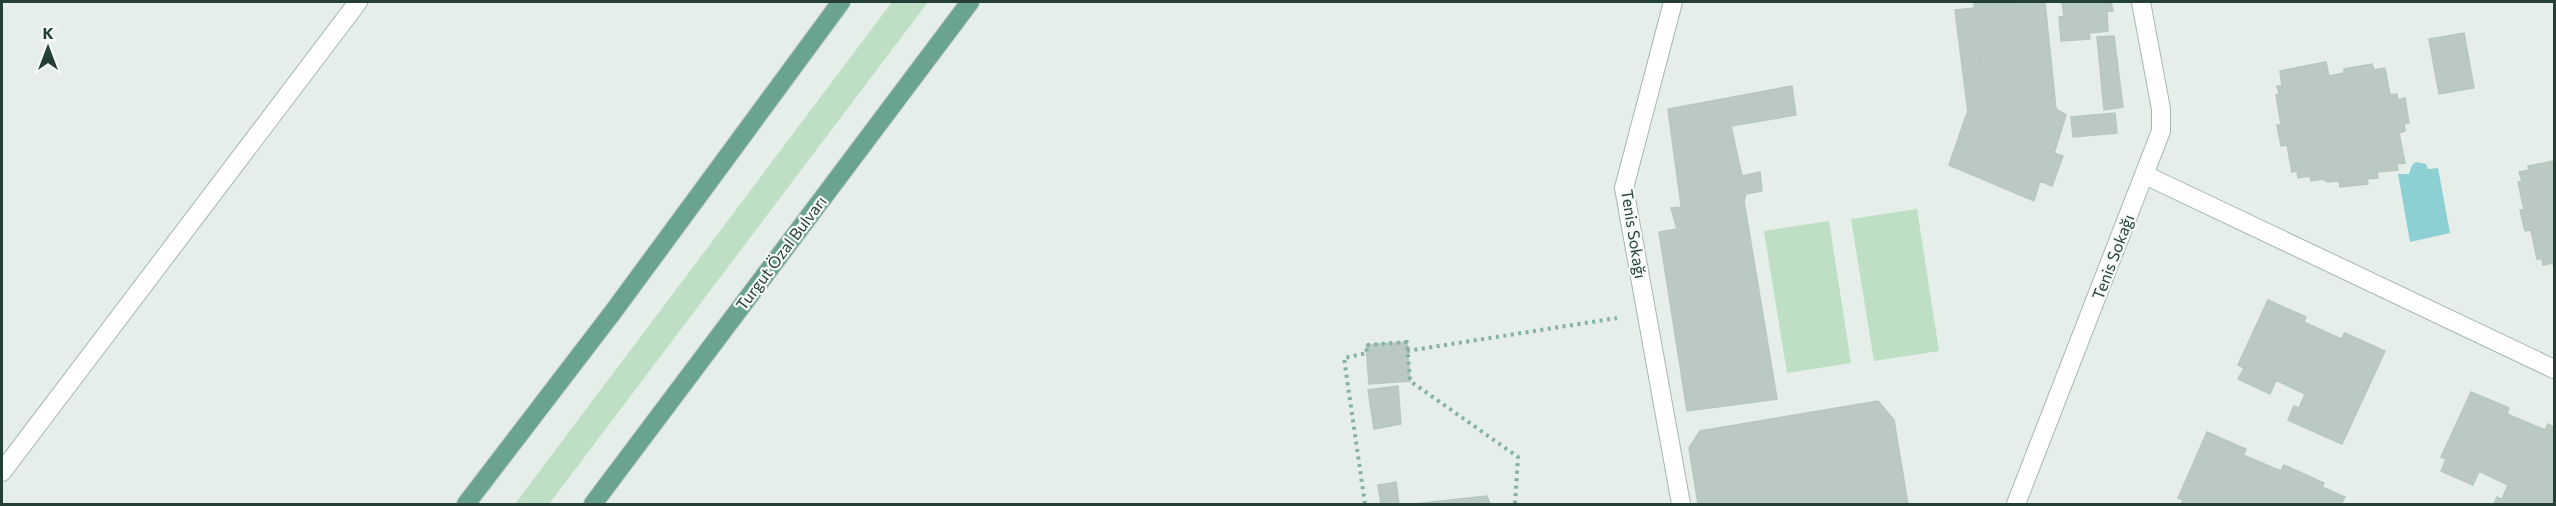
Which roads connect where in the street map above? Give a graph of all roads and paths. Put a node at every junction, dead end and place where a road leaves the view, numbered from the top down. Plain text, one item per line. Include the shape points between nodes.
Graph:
1 (358, 2) edge
2 (841, 2) edge
3 (970, 2) edge
4 (1673, 2) edge
5 (2141, 2) edge
6 (2145, 175) junction
7 (1647, 314) junction
8 (1407, 351) junction
9 (2554, 369) edge
10 (2, 472) edge
11 (466, 504) edge
12 (593, 504) edge
13 (1365, 504) edge
14 (1515, 504) edge
15 (1680, 504) edge
16 (2016, 504) edge

1 - 10 street
2 - 11 main road
3 - 12 main road, Turgut Özal Bulvarı
4 - 7 street, Tenis Sokağı via 1624,188
5 - 6 street, Tenis Sokağı via 2161,109 2161,131
6 - 9 street
6 - 16 street, Tenis Sokağı
7 - 8 path
7 - 15 street, Tenis Sokağı
8 - 13 path via 1407,342 1366,345 1366,353 1344,358
8 - 14 path via 1410,381 1518,457

